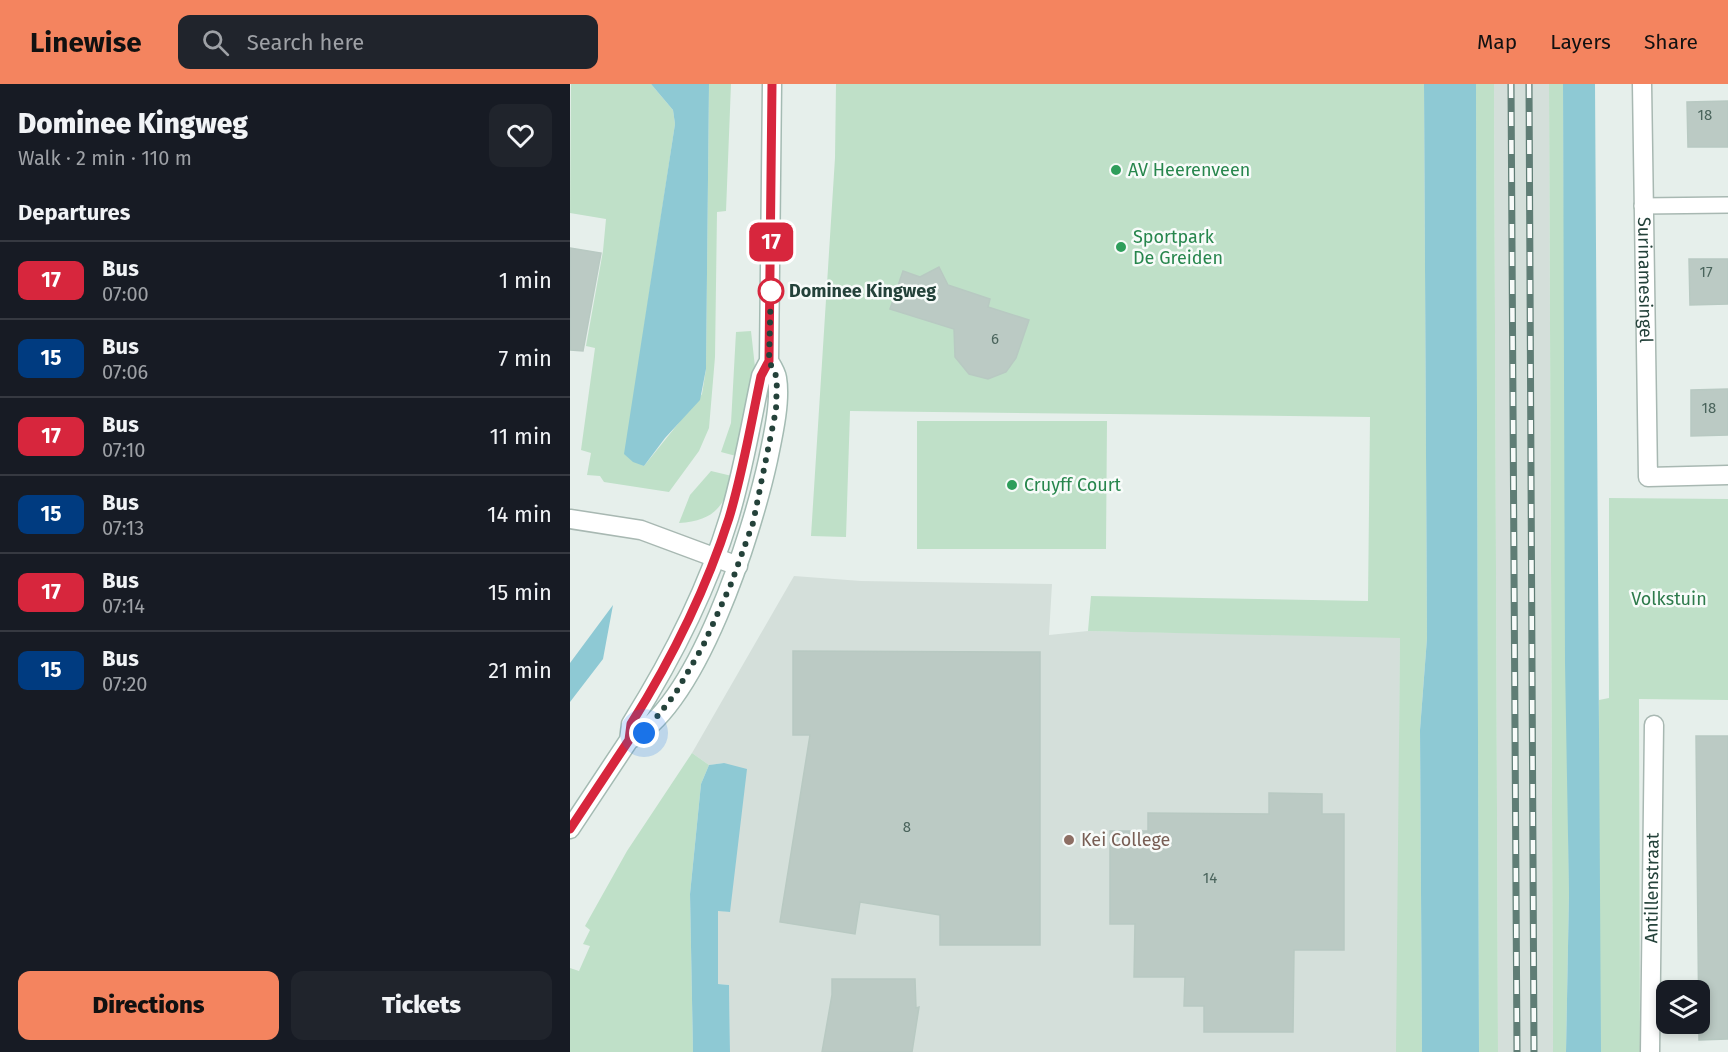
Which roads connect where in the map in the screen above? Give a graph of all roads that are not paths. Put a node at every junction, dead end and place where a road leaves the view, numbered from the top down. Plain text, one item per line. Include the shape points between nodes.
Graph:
1 (772, 84) edge
2 (1642, 84) edge
3 (1728, 205) edge
4 (1642, 206) junction
5 (769, 361) junction
6 (1728, 475) edge
7 (570, 519) edge
8 (715, 558) junction
9 (738, 566) junction
10 (1654, 725) dead end
11 (629, 740) junction
12 (570, 829) edge
13 (1650, 1052) edge

1 - 5 main road
2 - 4 main road, Surinamesingel
3 - 4 lane
4 - 6 main road, Surinamesingel via 1648,477
5 - 8 main road via 761,376 735,496
5 - 9 main road via 777,378 774,432 753,523
7 - 8 main road via 641,530
8 - 9 main road
8 - 11 main road via 680,635 631,724
9 - 11 main road via 715,623 681,685 644,733
10 - 13 main road, Antillenstraat
11 - 12 main road

